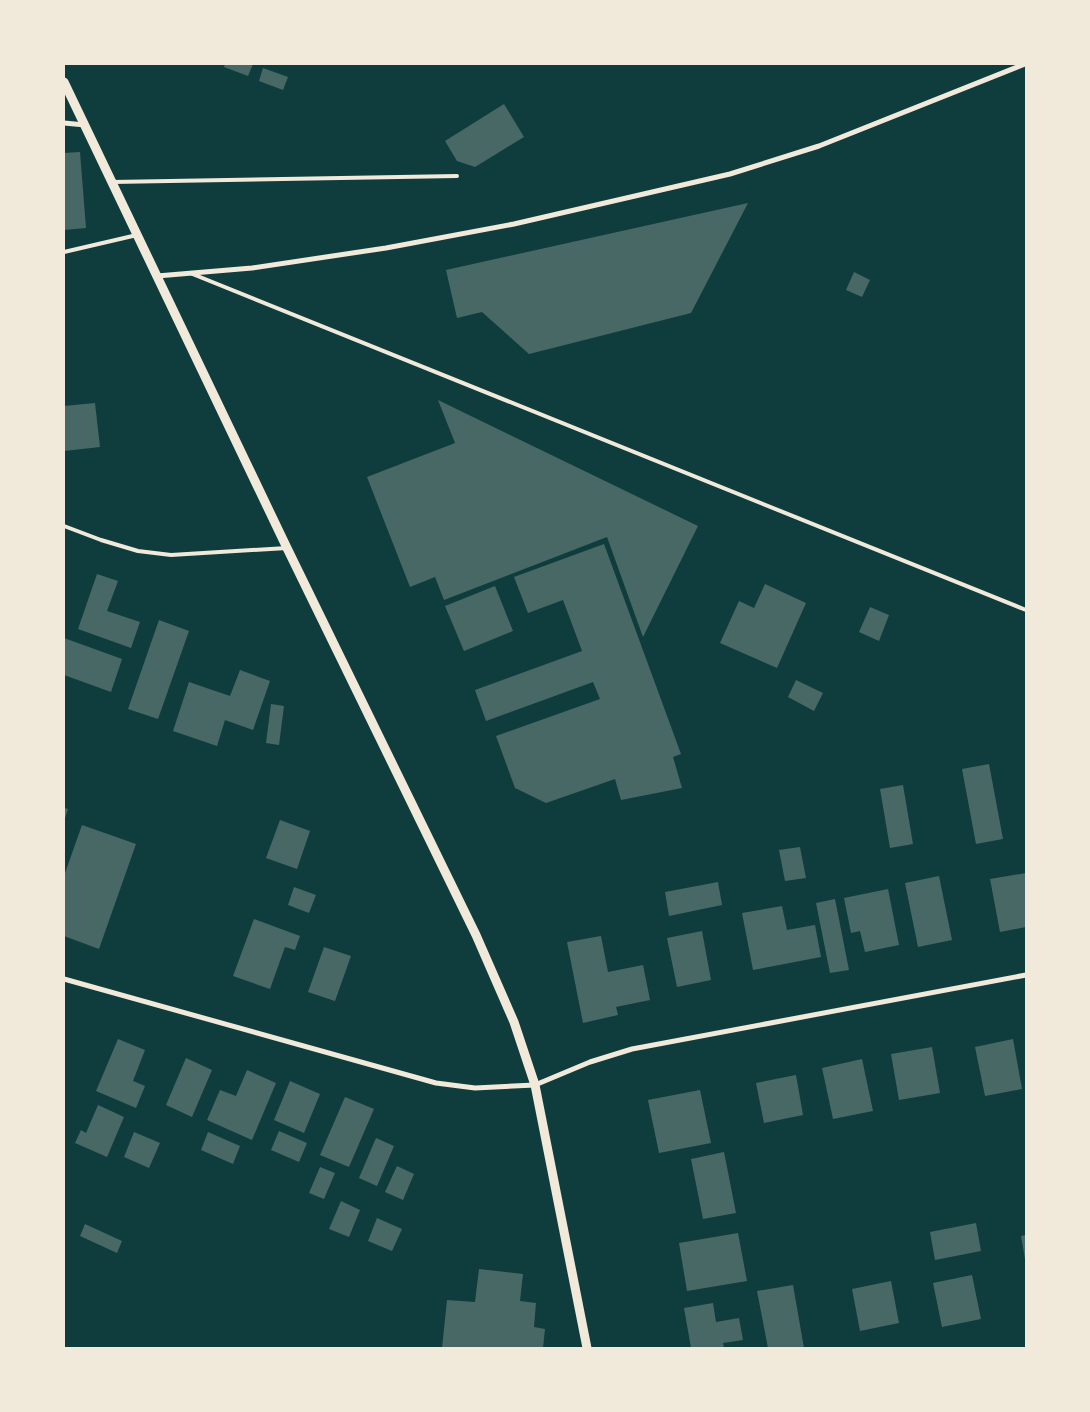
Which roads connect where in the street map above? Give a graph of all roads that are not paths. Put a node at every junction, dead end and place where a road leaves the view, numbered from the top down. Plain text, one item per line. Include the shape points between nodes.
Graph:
1 (1025, 64) edge
2 (64, 82) edge
3 (64, 123) edge
4 (85, 125) junction
5 (457, 176) dead end
6 (112, 182) junction
7 (138, 235) junction
8 (64, 252) edge
9 (188, 273) junction
10 (157, 276) junction
11 (64, 526) edge
12 (287, 548) junction
13 (1026, 610) edge
14 (1026, 975) edge
15 (64, 979) edge
16 (536, 1085) junction
17 (587, 1348) edge

1 - 9 street via 819,146 730,174 514,224 386,248 252,268
2 - 4 street
3 - 4 street
4 - 6 street
5 - 6 lane
6 - 7 street
7 - 8 lane
7 - 10 street
9 - 10 street
9 - 13 lane
10 - 12 street
11 - 12 lane via 120,546 171,555
12 - 16 street via 476,935 514,1022
14 - 16 street via 632,1049 590,1062
15 - 16 street via 436,1083 475,1088
16 - 17 street

